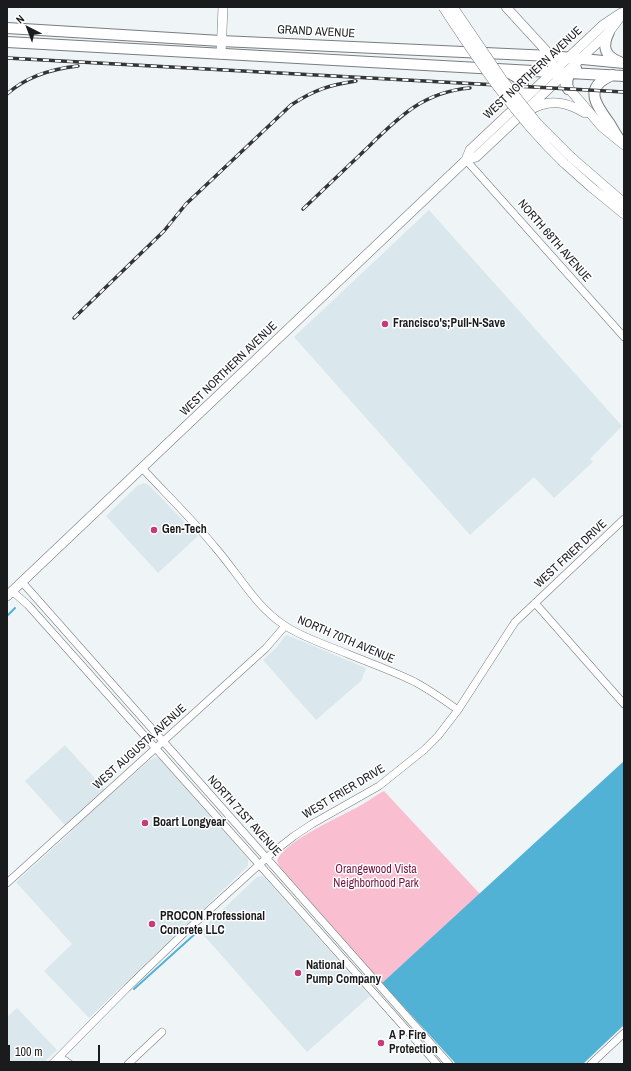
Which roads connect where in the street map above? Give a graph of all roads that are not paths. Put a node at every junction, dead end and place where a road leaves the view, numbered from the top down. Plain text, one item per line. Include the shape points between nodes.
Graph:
1 (222, 7) edge
2 (443, 7) edge
3 (454, 7) edge
4 (506, 7) edge
5 (624, 12) edge
6 (7, 28) edge
7 (46, 30) junction
8 (609, 32) junction
9 (221, 41) junction
10 (7, 42) edge
11 (46, 43) junction
12 (221, 54) junction
13 (551, 56) junction
14 (567, 58) junction
15 (580, 59) junction
16 (592, 60) junction
17 (624, 63) edge
18 (486, 68) junction
19 (563, 73) junction
20 (614, 75) junction
21 (624, 76) edge
22 (568, 89) joint
23 (518, 104) junction
24 (594, 118) junction
25 (514, 122) junction
26 (622, 143) edge
27 (466, 160) junction
28 (567, 160) junction
29 (624, 203) edge
30 (624, 214) edge
31 (624, 337) edge
32 (142, 468) junction
33 (624, 519) edge
34 (22, 582) junction
35 (10, 594) edge
36 (535, 603) junction
37 (285, 626) junction
38 (624, 704) edge
39 (458, 710) junction
40 (162, 741) junction
41 (154, 748) junction
42 (225, 811) junction
43 (217, 818) junction
44 (266, 858) junction
45 (259, 865) junction
46 (7, 883) edge
47 (322, 920) junction
48 (314, 927) junction
49 (162, 1032) dead end
50 (624, 1032) edge
51 (60, 1056) junction
52 (52, 1064) edge
53 (62, 1064) edge
54 (70, 1064) edge
55 (128, 1064) edge
56 (436, 1064) edge
57 (450, 1064) edge
58 (591, 1064) edge

1 - 9 main road
2 - 28 main road, bridge via 503,95 539,136
3 - 28 main road, bridge via 502,79
4 - 13 main road
5 - 8 main road, WEST NORTHERN AVENUE
5 - 14 main road, WEST NORTHERN AVENUE via 602,25
6 - 7 highway, GRAND AVENUE
7 - 9 highway, GRAND AVENUE
7 - 11 highway
8 - 15 main road, WEST NORTHERN AVENUE
8 - 17 highway via 604,43 607,52 615,60
9 - 12 main road
9 - 13 highway, GRAND AVENUE
10 - 11 highway
11 - 12 highway
12 - 18 highway
13 - 14 highway, GRAND AVENUE
13 - 19 main road
14 - 15 highway, GRAND AVENUE
14 - 19 main road, WEST NORTHERN AVENUE
15 - 16 highway, GRAND AVENUE
15 - 19 main road, WEST NORTHERN AVENUE
16 - 17 highway, GRAND AVENUE
16 - 19 highway
18 - 19 highway
18 - 23 highway via 513,74 519,79 524,90 523,98
19 - 20 highway
19 - 22 highway
19 - 23 main road, WEST NORTHERN AVENUE
19 - 25 main road, WEST NORTHERN AVENUE via 554,77 550,88
20 - 21 highway
20 - 26 highway via 598,84 594,90 594,99
22 - 24 main road
23 - 27 main road, WEST NORTHERN AVENUE via 470,150
24 - 25 main road via 574,106 553,102 540,105
24 - 26 main road
25 - 27 main road, WEST NORTHERN AVENUE via 476,157
27 - 31 street, NORTH 68TH AVENUE
27 - 32 main road, WEST NORTHERN AVENUE
28 - 29 main road
28 - 30 main road via 591,187
32 - 34 main road, WEST NORTHERN AVENUE
32 - 37 street, NORTH 70TH AVENUE via 214,545 259,604
33 - 36 street, WEST FRIER DRIVE
34 - 35 main road, WEST NORTHERN AVENUE
34 - 40 street, NORTH 71ST AVENUE
35 - 41 street, NORTH 71ST AVENUE via 22,598
36 - 38 street
36 - 39 street, WEST FRIER DRIVE via 510,629
37 - 39 street, NORTH 70TH AVENUE via 416,682
37 - 40 street, WEST AUGUSTA AVENUE via 266,648
39 - 44 street, WEST FRIER DRIVE via 438,736 394,775 367,794 302,830
40 - 41 street, WEST AUGUSTA AVENUE
40 - 42 street, NORTH 71ST AVENUE
41 - 43 street, NORTH 71ST AVENUE
41 - 46 street, WEST AUGUSTA AVENUE
42 - 43 street
42 - 44 street, NORTH 71ST AVENUE
43 - 45 street, NORTH 71ST AVENUE
44 - 45 street, WEST FRIER DRIVE
44 - 47 street, NORTH 71ST AVENUE
45 - 48 street, NORTH 71ST AVENUE
45 - 51 street, WEST FRIER DRIVE via 131,983
47 - 48 street
47 - 57 street, NORTH 71ST AVENUE
48 - 56 street, NORTH 71ST AVENUE
49 - 55 street
50 - 58 street
51 - 52 street, WEST FRIER DRIVE
51 - 53 street
51 - 54 street

